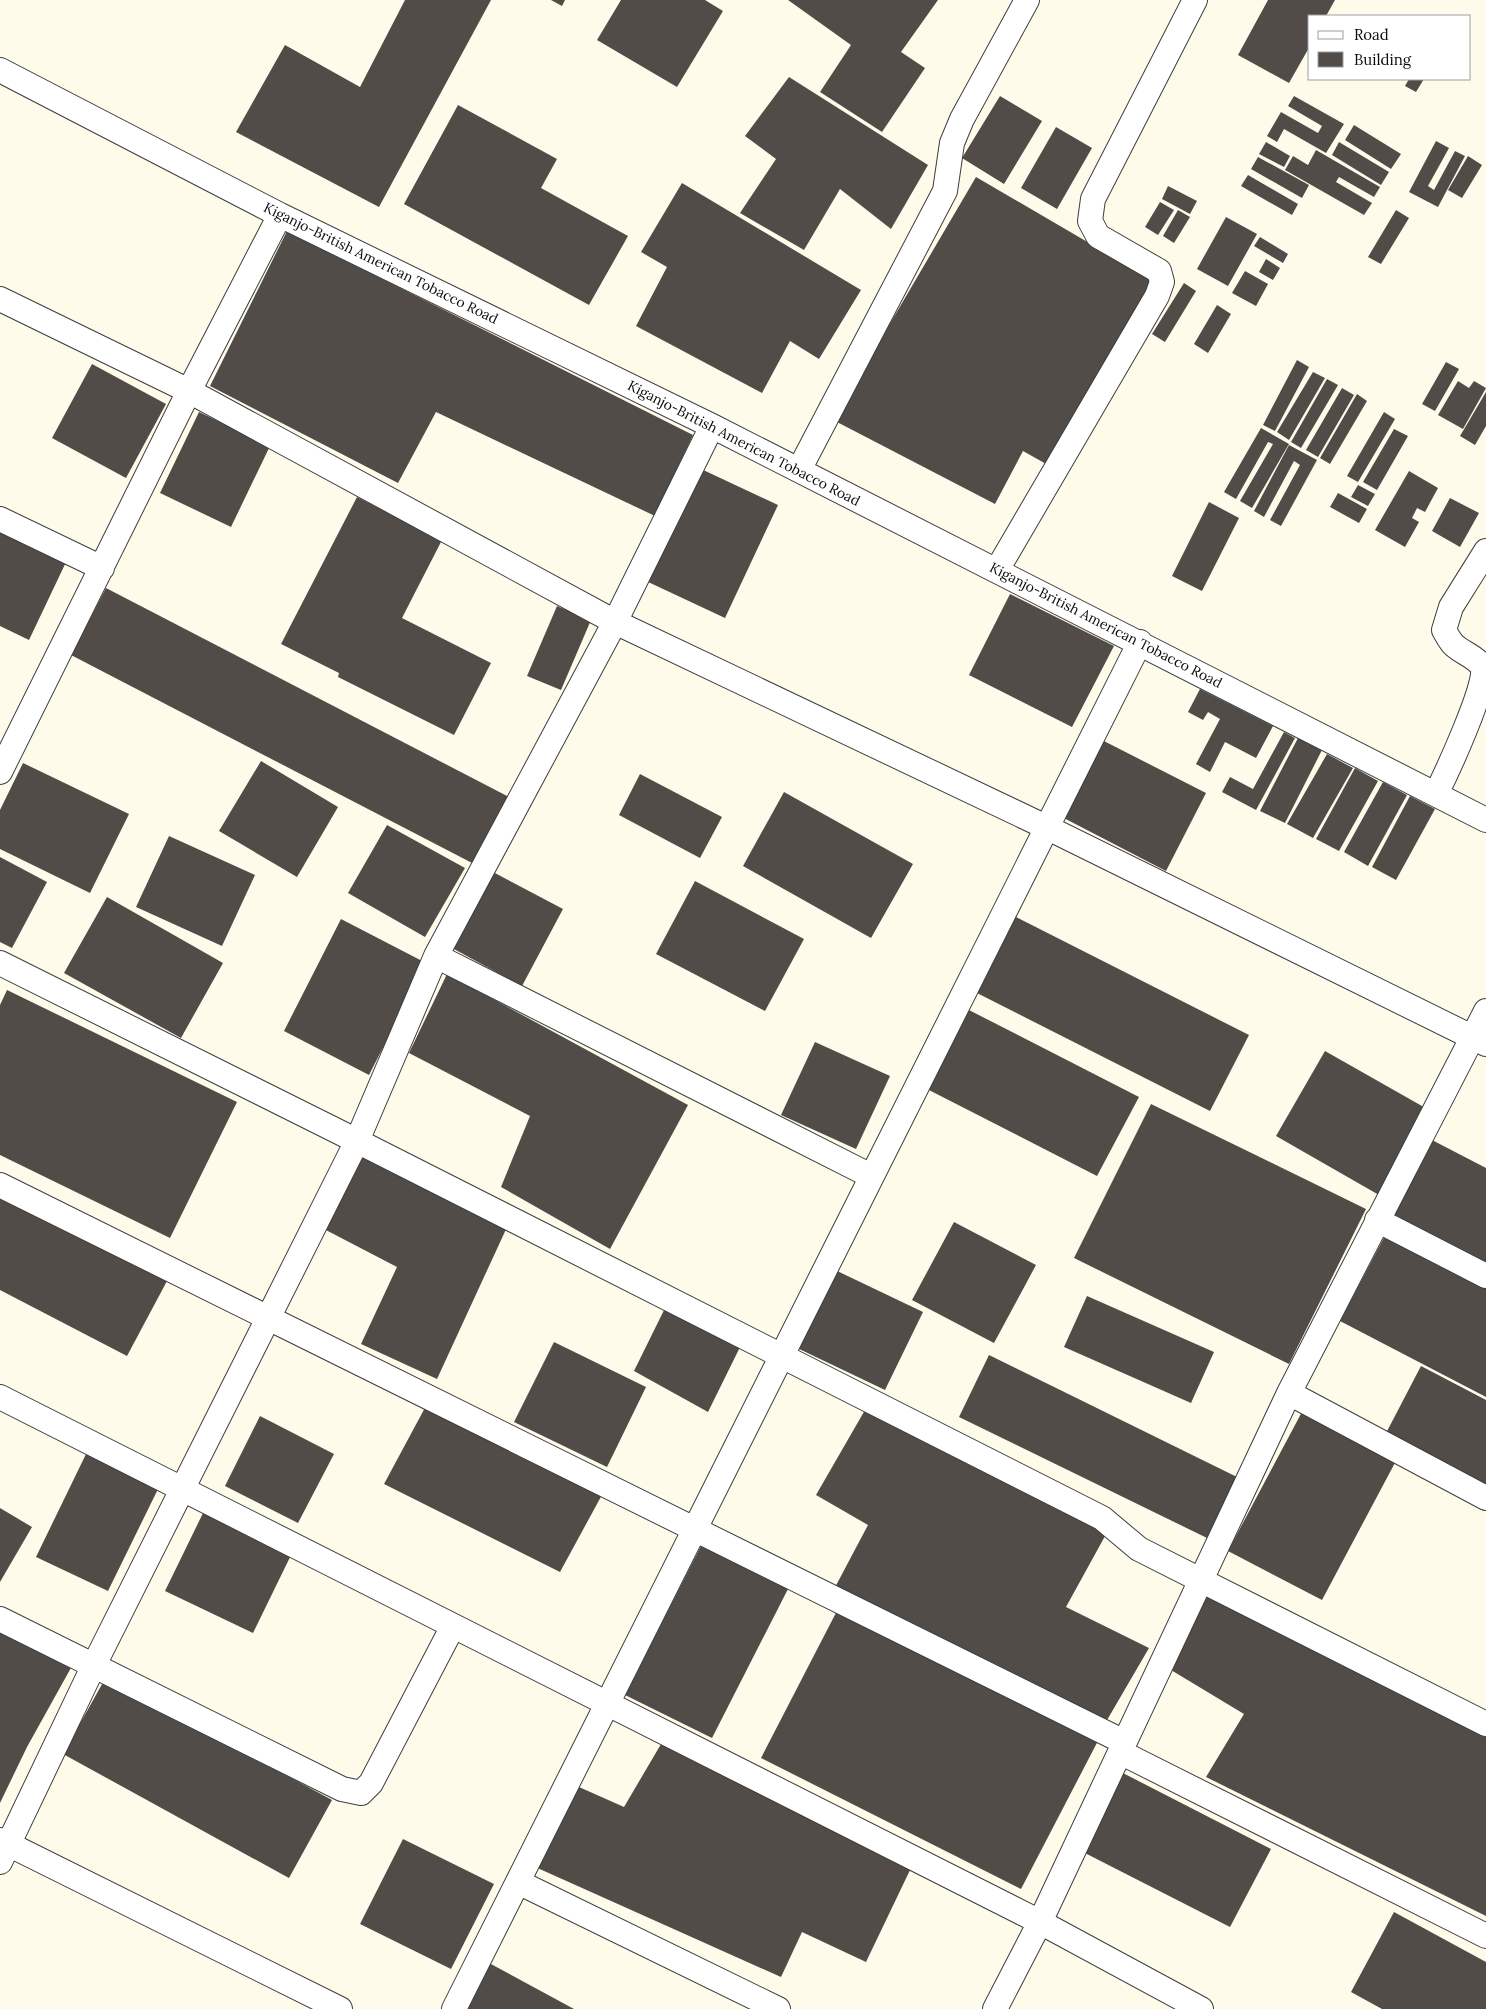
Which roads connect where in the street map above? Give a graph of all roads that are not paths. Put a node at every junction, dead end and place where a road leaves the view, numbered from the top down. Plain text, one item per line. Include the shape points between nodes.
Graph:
1 (1027, 0) edge
2 (1195, 0) edge
3 (0, 70) edge
4 (280, 214) junction
5 (0, 299) edge
6 (190, 391) junction
7 (712, 426) junction
8 (799, 470) junction
9 (0, 520) edge
10 (1486, 550) edge
11 (102, 568) junction
12 (997, 570) junction
13 (615, 622) junction
14 (1140, 642) junction
15 (6, 742) edge
16 (0, 772) edge
17 (1436, 794) junction
18 (1486, 820) edge
19 (1046, 827) junction
20 (436, 956) junction
21 (0, 963) edge
22 (1486, 1011) edge
23 (1480, 1041) edge
24 (357, 1141) junction
25 (871, 1176) junction
26 (0, 1185) edge
27 (1377, 1220) junction
28 (1486, 1276) edge
29 (267, 1319) junction
30 (782, 1355) junction
31 (1289, 1393) junction
32 (0, 1397) edge
33 (183, 1490) junction
34 (1486, 1498) edge
35 (695, 1528) junction
36 (1201, 1579) junction
37 (0, 1619) edge
38 (453, 1626) junction
39 (93, 1666) junction
40 (607, 1704) junction
41 (1486, 1724) edge
42 (1122, 1747) junction
43 (3, 1849) edge
44 (518, 1882) junction
45 (1040, 1922) junction
46 (1486, 1936) edge
47 (340, 2009) edge
48 (454, 2009) edge
49 (778, 2009) edge
50 (995, 2009) edge
51 (1201, 2009) edge

1 - 8 street via 962,119 952,143 945,191
2 - 12 street via 1093,199 1090,221 1098,236 1159,271 1160,289
3 - 4 street, Kiganjo-British American Tobacco Road
4 - 6 street
4 - 7 street, Kiganjo-British American Tobacco Road
5 - 6 street
6 - 11 street
6 - 13 street
7 - 8 street, Kiganjo-British American Tobacco Road
7 - 13 street
8 - 12 street, Kiganjo-British American Tobacco Road
9 - 11 street
10 - 17 street via 1451,607 1444,630 1453,645 1483,667 1486,683 1476,715
11 - 15 street
12 - 14 street, Kiganjo-British American Tobacco Road
13 - 19 street
13 - 20 street
14 - 17 street, Kiganjo-British American Tobacco Road
14 - 19 street
15 - 16 street
17 - 18 street, Kiganjo-British American Tobacco Road
19 - 23 street
19 - 25 street
20 - 24 street
20 - 25 street
21 - 24 street
22 - 23 street
23 - 27 street
24 - 29 street
24 - 30 street
25 - 30 street
26 - 29 street
27 - 28 street
27 - 31 street
29 - 33 street
29 - 35 street
30 - 35 street
30 - 36 street via 1102,1518 1139,1549
31 - 34 street
31 - 36 street
32 - 33 street
33 - 38 street
33 - 39 street
35 - 40 street
35 - 42 street
36 - 41 street
36 - 42 street
37 - 39 street
38 - 39 street via 371,1783 361,1793 342,1789
38 - 40 street
39 - 43 street
40 - 44 street
40 - 45 street
42 - 45 street
42 - 46 street
43 - 47 street
44 - 48 street
44 - 49 street
45 - 50 street
45 - 51 street

